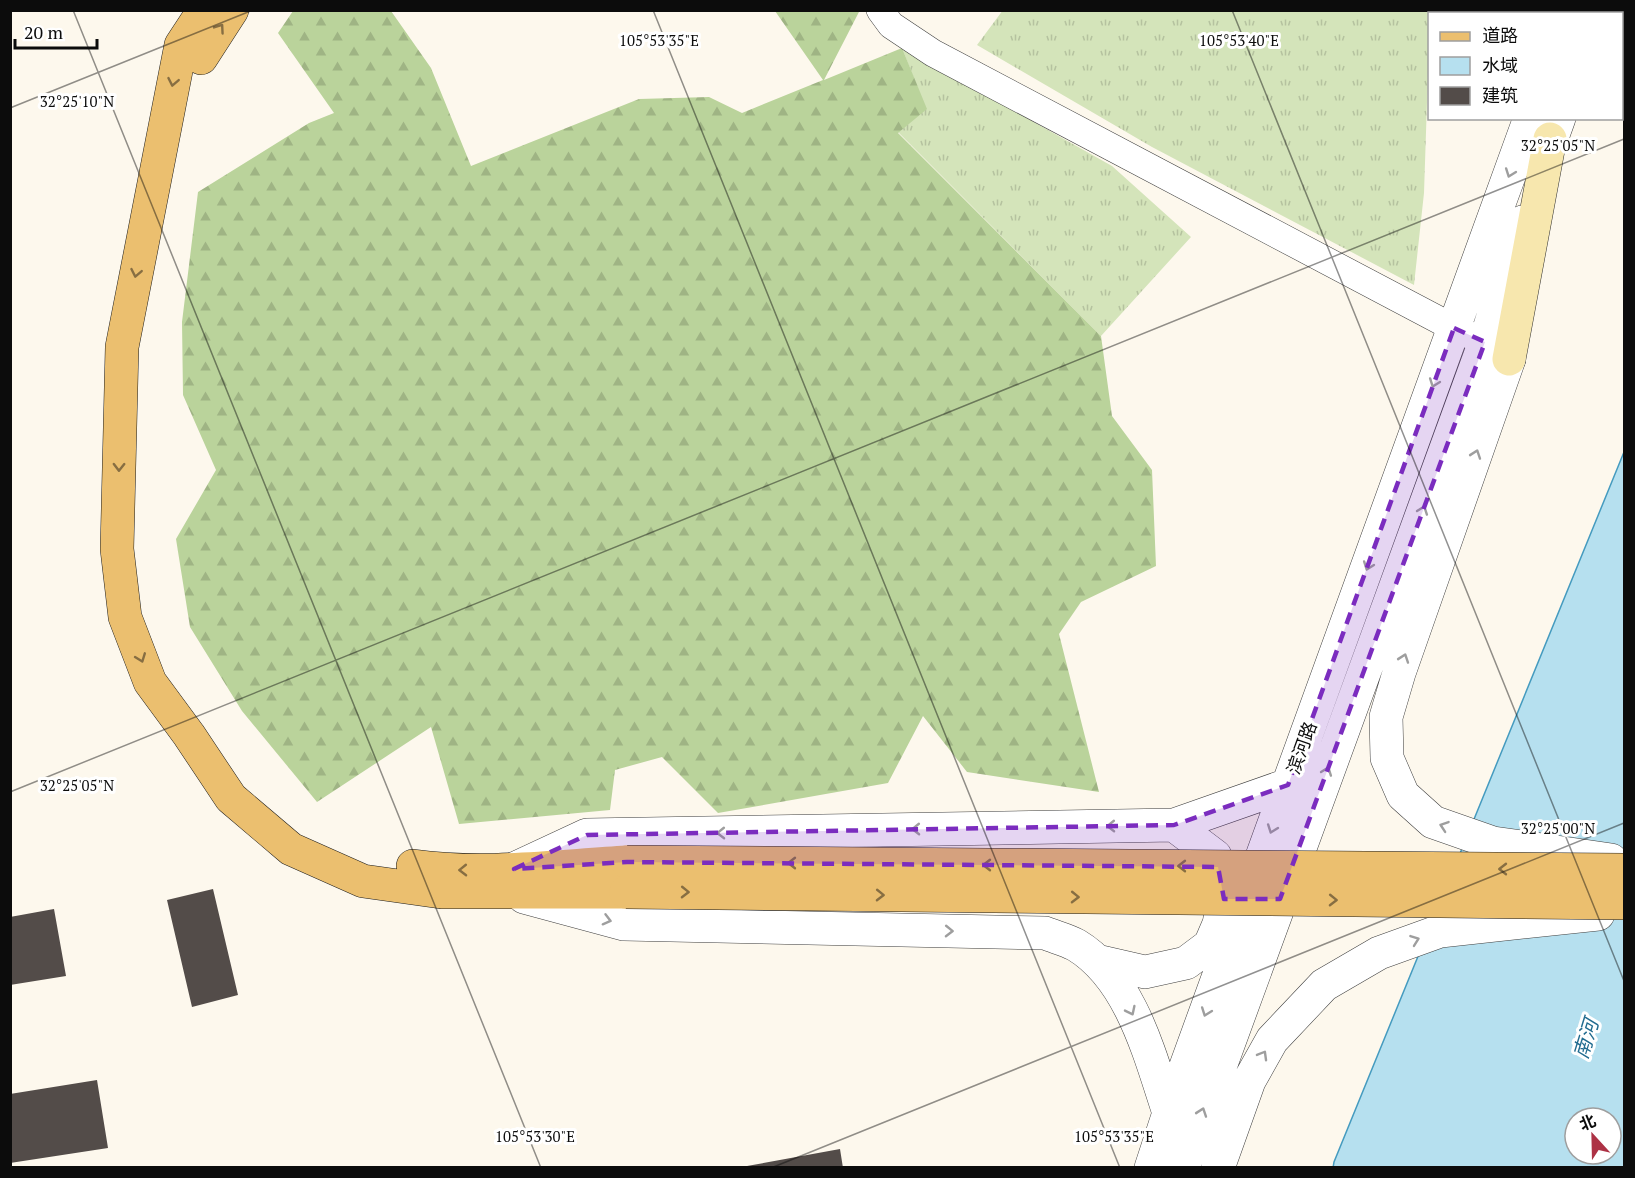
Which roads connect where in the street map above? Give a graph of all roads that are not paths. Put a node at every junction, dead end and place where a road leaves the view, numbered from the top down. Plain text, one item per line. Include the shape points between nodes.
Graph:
1 (204, 10) edge
2 (232, 10) edge
3 (880, 10) edge
4 (1546, 125) edge
5 (1454, 328) junction
6 (1497, 351) junction
7 (1288, 785) junction
8 (1174, 825) junction
9 (1624, 862) edge
10 (1624, 870) edge
11 (626, 877) junction
12 (512, 881) junction
13 (1624, 903) edge
14 (1624, 911) edge
15 (1097, 962) junction
16 (1169, 1113) junction
17 (1151, 1167) edge
18 (1183, 1167) edge
19 (1218, 1167) edge

1 -> 12 main road via 181,45 122,346 117,549 125,617 150,682 231,798 291,849 363,881 441,892
12 -> 2 main road via 370,860 303,829 248,782 170,671 147,612 140,549 144,349 202,54
3 - 5 street via 891,25 933,52
4 -> 5 street, 滨河路
4 - 6 main road
5 - 6 street
5 -> 7 street, 滨河路
9 -> 6 street via 1493,843 1433,822 1403,795 1387,758 1386,717
18 -> 6 street, 滨河路
7 - 8 street
7 -> 16 street, 滨河路
8 -> 12 street via 587,835
8 - 15 street via 1215,856 1225,893 1210,945 1186,963 1145,972
10 -> 11 main road, bridge
11 - 12 main road
11 -> 13 main road, bridge
12 -> 15 street via 624,924 1045,933 1075,945
19 -> 14 street via 1249,1081 1272,1040 1324,985 1379,953 1440,931
15 -> 16 street via 1121,991 1142,1035
16 - 17 street, 滨河路

